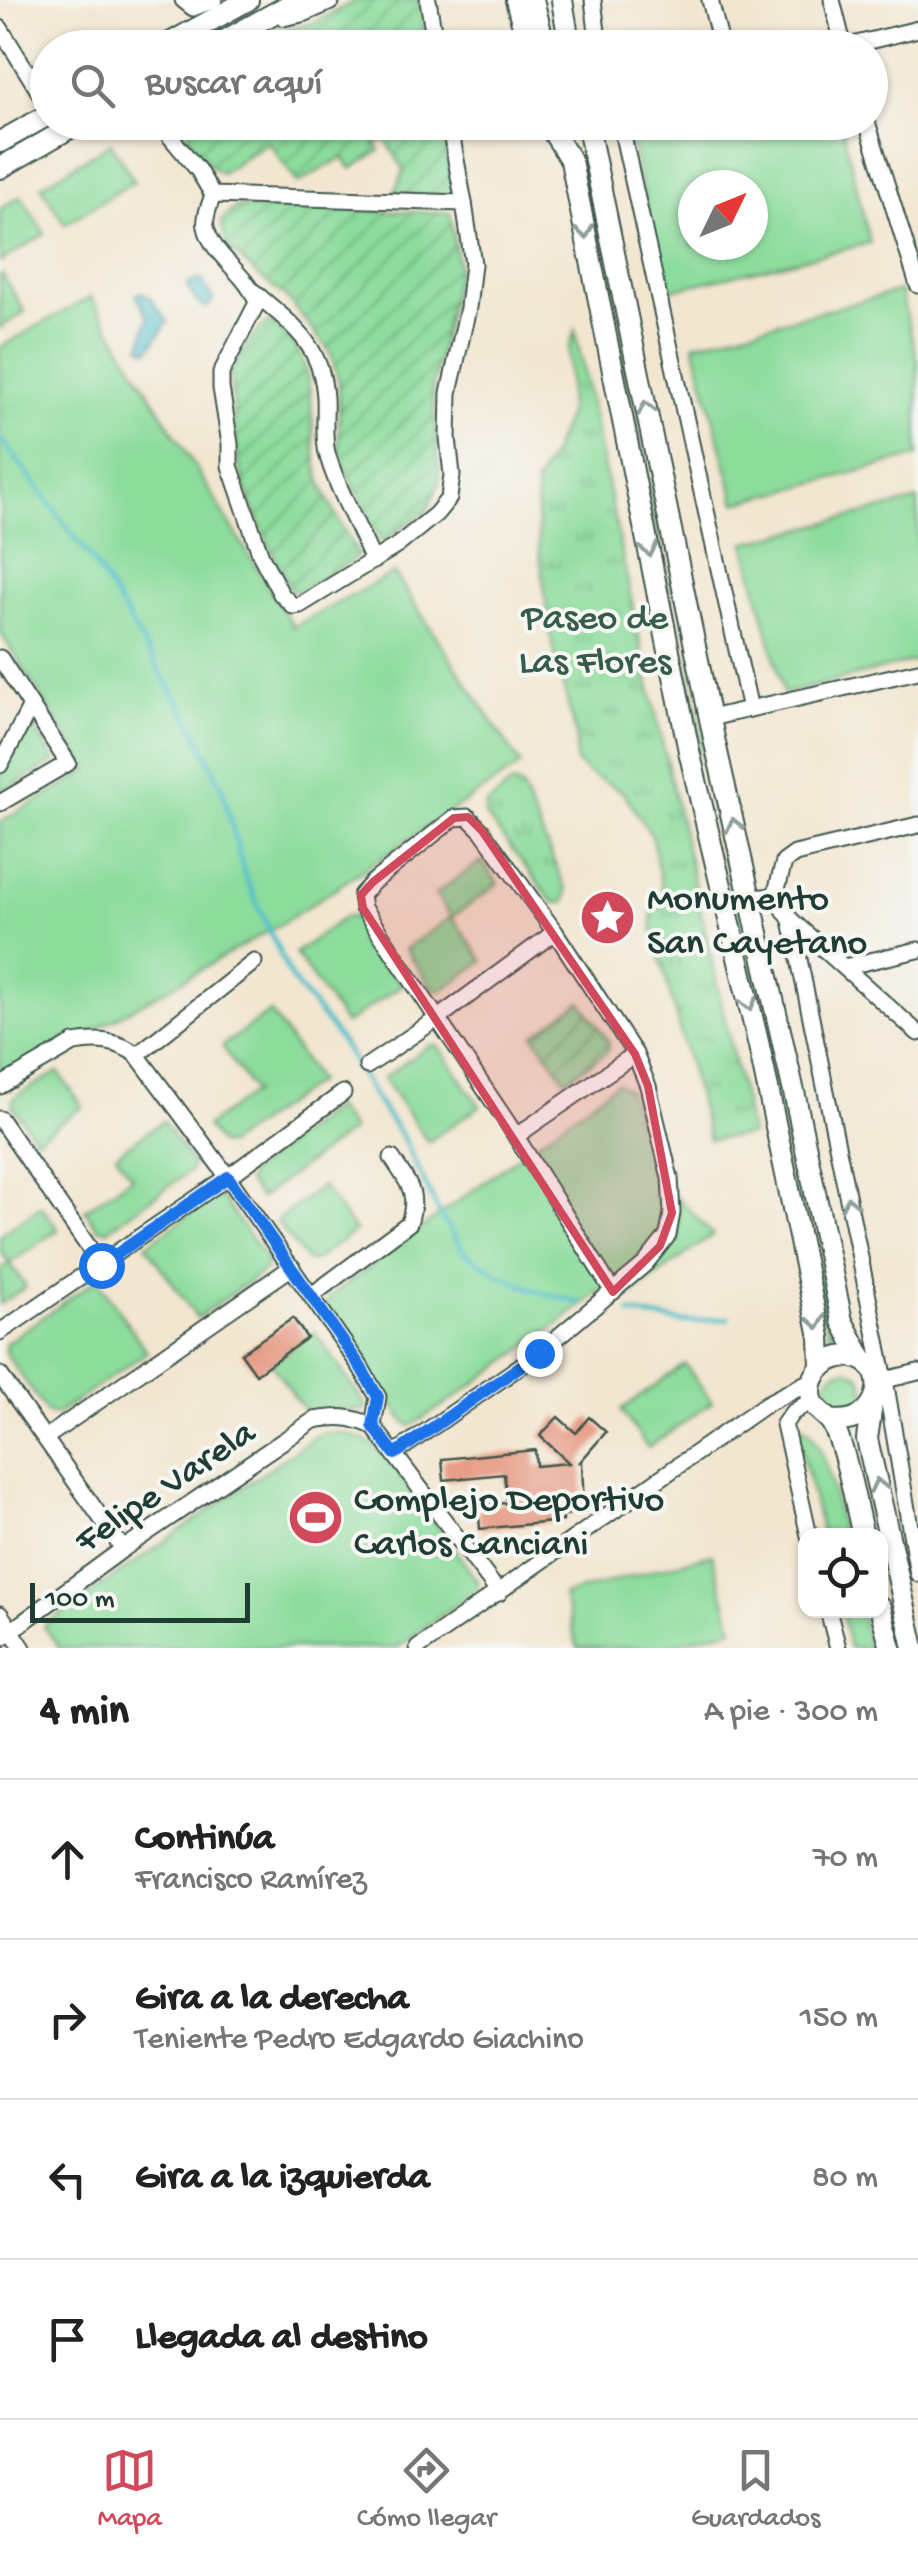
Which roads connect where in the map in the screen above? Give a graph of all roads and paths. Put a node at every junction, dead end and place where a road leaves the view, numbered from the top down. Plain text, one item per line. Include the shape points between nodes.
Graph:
1 (214, 0) edge
2 (248, 0) edge
3 (298, 0) edge
4 (329, 0) edge
5 (428, 0) edge
6 (516, 0) edge
7 (533, 0) edge
8 (562, 0) edge
9 (593, 0) edge
10 (710, 0) edge
11 (832, 0) edge
12 (185, 2) edge
13 (259, 21) junction
14 (0, 28) edge
15 (918, 29) edge
16 (194, 30) edge
17 (243, 30) edge
18 (433, 30) edge
19 (524, 30) edge
20 (540, 30) edge
21 (567, 30) edge
22 (597, 30) edge
23 (718, 30) edge
24 (838, 30) edge
25 (888, 36) edge
26 (30, 77) edge
27 (30, 125) edge
28 (45, 140) edge
29 (173, 140) edge
30 (453, 140) edge
31 (558, 140) edge
32 (591, 140) edge
33 (624, 140) edge
34 (873, 140) edge
35 (0, 142) edge
36 (0, 168) edge
37 (213, 194) junction
38 (464, 203) junction
39 (918, 284) edge
40 (253, 290) junction
41 (373, 561) junction
42 (0, 658) edge
43 (918, 671) edge
44 (31, 706) junction
45 (750, 709) junction
46 (710, 718) junction
47 (0, 765) edge
48 (0, 802) edge
49 (918, 825) edge
50 (775, 896) junction
51 (751, 898) junction
52 (791, 920) junction
53 (554, 932) junction
54 (918, 950) edge
55 (254, 962) dead end
56 (844, 967) junction
57 (438, 1018) junction
58 (918, 1033) edge
59 (635, 1054) junction
60 (137, 1055) junction
61 (367, 1066) dead end
62 (0, 1086) edge
63 (343, 1093) dead end
64 (0, 1119) edge
65 (516, 1136) junction
66 (392, 1158) dead end
67 (228, 1177) junction
68 (101, 1265) junction
69 (292, 1267) junction
70 (613, 1292) junction
71 (312, 1295) junction
72 (0, 1332) edge
73 (863, 1360) junction
74 (918, 1372) edge
75 (0, 1375) edge
76 (881, 1381) junction
77 (816, 1382) junction
78 (872, 1404) junction
79 (830, 1420) junction
80 (373, 1426) junction
81 (46, 1438) junction
82 (395, 1454) junction
83 (807, 1528) edge
84 (861, 1528) edge
85 (123, 1549) junction
86 (918, 1574) edge
87 (499, 1594) junction
88 (0, 1614) edge
89 (830, 1618) edge
90 (883, 1618) edge
91 (6, 1635) edge
92 (23, 1648) edge
93 (418, 1648) edge
94 (838, 1648) edge
95 (891, 1648) edge
96 (914, 1648) edge

1 - 12 street via 193,8
2 - 16 main road
3 - 13 main road
4 - 13 main road
5 - 18 street
6 - 19 main road
7 - 20 main road
8 - 21 main road
9 - 22 street
10 - 23 street
11 - 24 street
13 - 17 main road
14 - 26 street
15 - 25 street
27 - 35 main road
28 - 36 main road
29 - 37 street
30 - 38 street
31 -> 77 main road via 571,161 689,751 820,1337
46 -> 32 main road
33 - 45 street
34 - 39 street
37 - 38 street
37 - 40 street via 206,227
38 - 41 street via 474,264 448,393 449,498
40 - 41 street via 315,353 324,379 332,470
40 - 41 street via 257,304 227,358 221,388 230,466 262,556 293,606
42 - 44 street
43 - 45 street
44 - 47 street
44 - 48 street via 68,763
45 - 46 street
51 -> 46 main road
49 - 50 street via 794,854 784,862
50 - 51 street
50 - 52 street
51 - 73 main road via 842,1321
52 - 56 street
76 -> 52 street
53 - 57 street
53 - 57 street via 482,831 468,817 454,818 361,895 363,908
53 - 59 street
54 - 56 street
55 - 60 street
56 - 58 street
57 - 61 street
57 - 65 street
59 - 65 street
59 - 70 street via 670,1178 672,1213 660,1246
60 - 62 street via 122,1043 74,1043
60 - 67 street
63 - 67 street
64 - 68 street
65 - 70 street
66 - 71 street via 413,1190 409,1223
67 - 68 street
67 - 69 street
68 - 72 street
69 - 71 street
69 - 81 street
70 - 82 street
71 - 80 street via 378,1397
73 - 76 main road
73 - 77 main road via 840,1357
74 - 76 street
75 - 81 street
76 - 78 main road
76 - 86 street
77 - 79 main road via 819,1412
77 - 83 street via 784,1424
77 - 87 street via 766,1404
78 - 79 main road via 854,1420
96 -> 78 main road via 867,1439
79 - 84 main road
80 - 82 street
80 - 85 street, Felipe Varela via 352,1417 314,1420
81 - 85 street
82 - 87 street
85 - 91 street, Felipe Varela
87 - 93 street
88 - 91 street
89 - 94 street
90 - 95 main road
91 - 92 street

